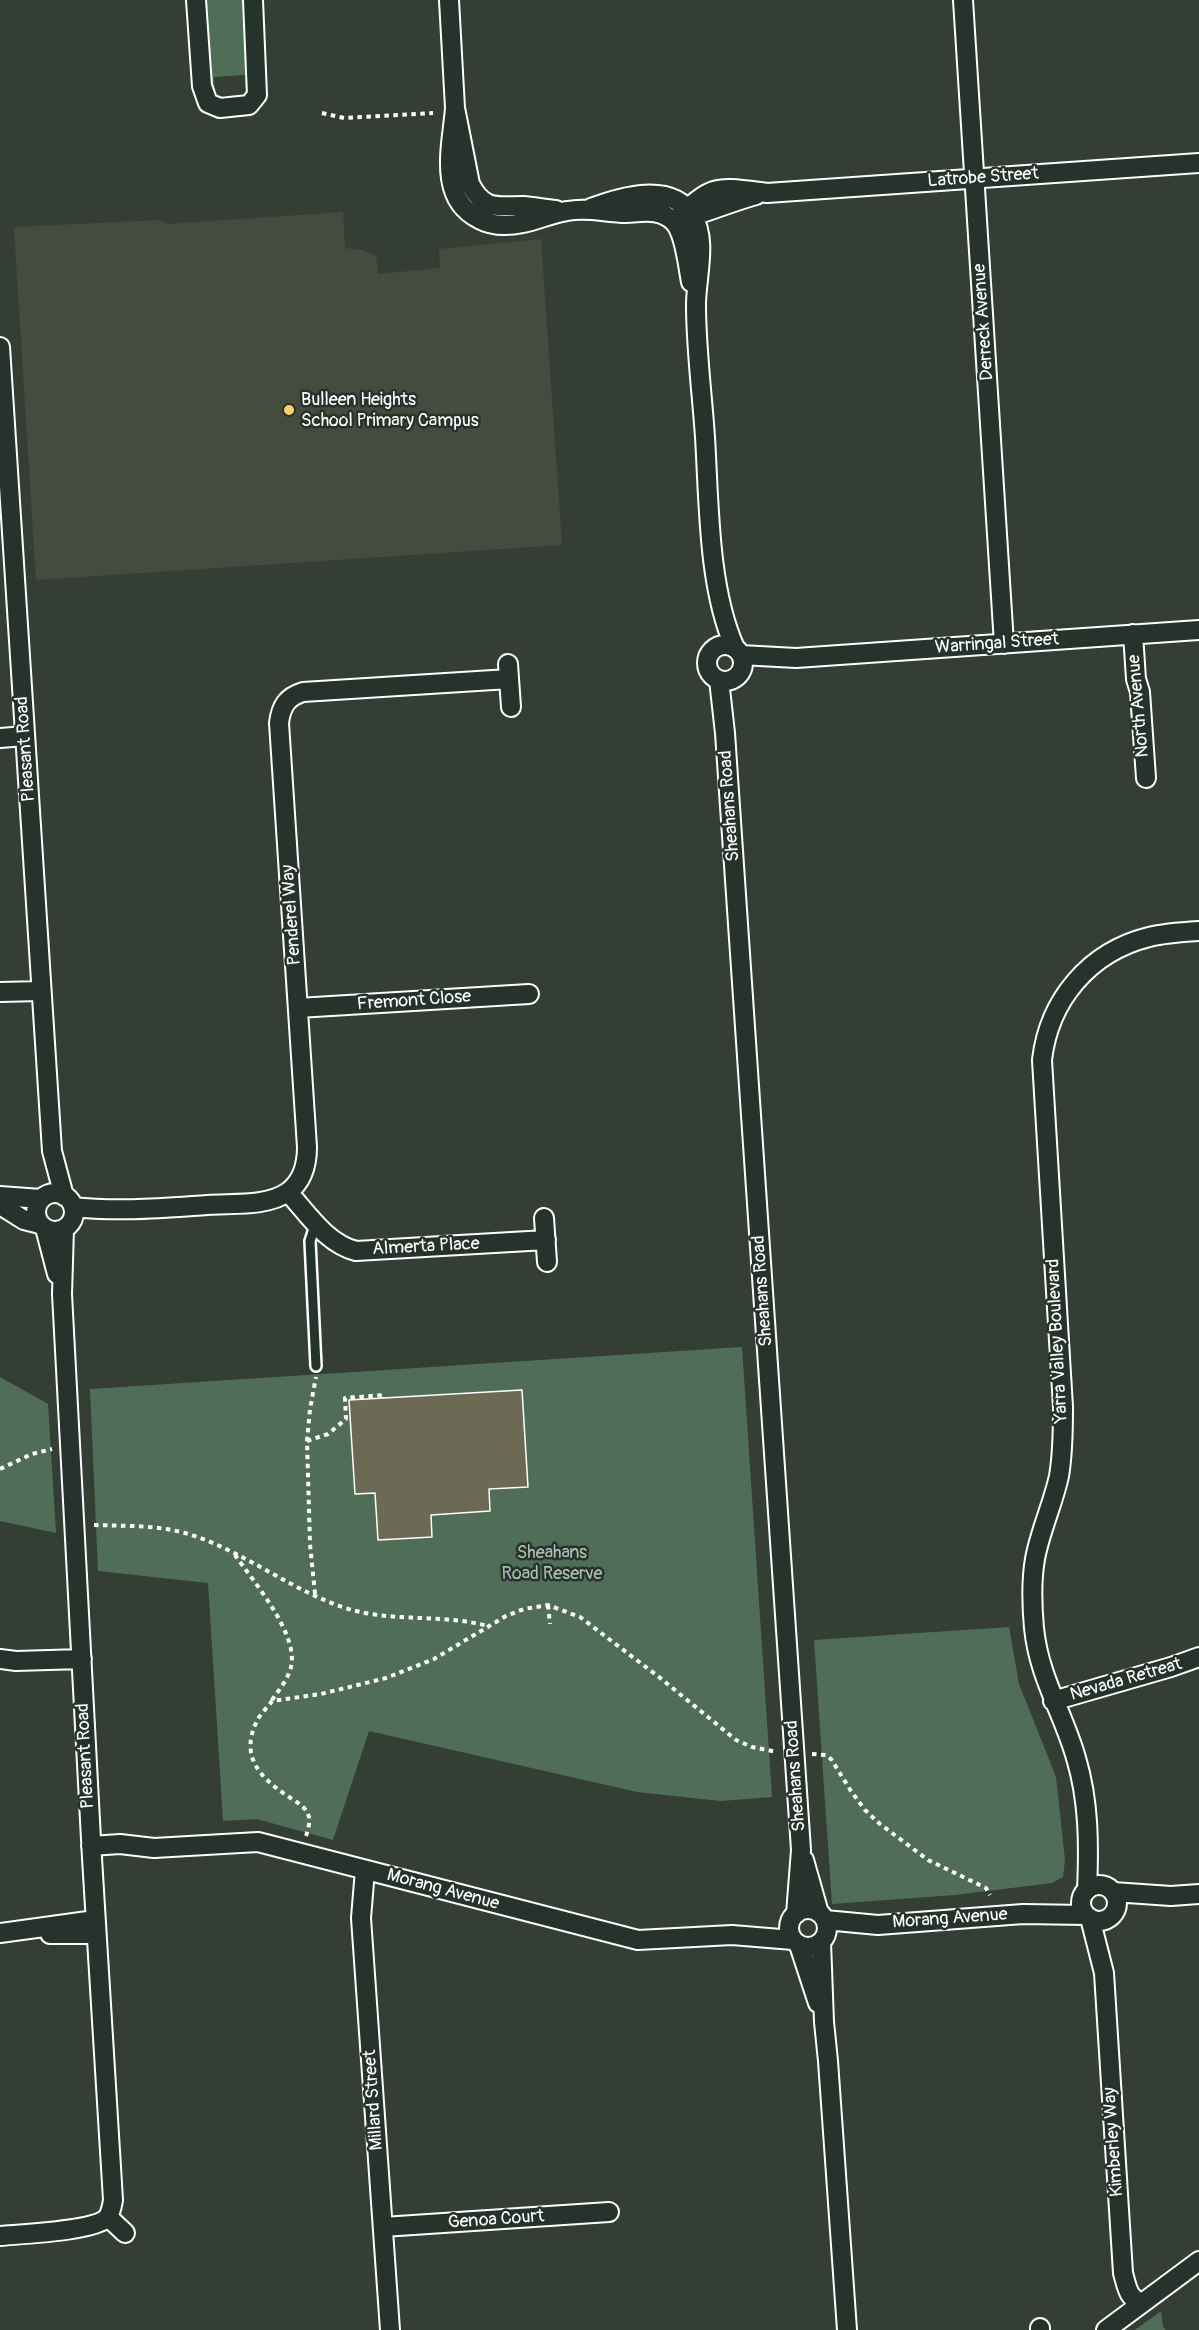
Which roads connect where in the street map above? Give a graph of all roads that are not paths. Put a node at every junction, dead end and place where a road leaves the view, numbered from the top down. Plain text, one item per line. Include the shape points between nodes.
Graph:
1 (196, 0) edge
2 (253, 0) edge
3 (448, 0) edge
4 (963, 0) edge
5 (455, 108) junction
6 (1199, 164) edge
7 (975, 179) junction
8 (567, 211) junction
9 (686, 215) junction
10 (0, 347) edge
11 (4, 478) edge
12 (1199, 630) edge
13 (1133, 634) junction
14 (1004, 644) junction
15 (732, 663) junction
16 (511, 707) dead end
17 (0, 726) edge
18 (25, 730) junction
19 (0, 738) edge
20 (1146, 778) dead end
21 (1199, 931) edge
22 (0, 982) edge
23 (41, 984) junction
24 (0, 992) edge
25 (529, 994) dead end
26 (298, 1008) junction
27 (52, 1151) junction
28 (288, 1192) junction
29 (0, 1196) edge
30 (43, 1198) junction
31 (0, 1204) edge
32 (68, 1214) junction
33 (544, 1218) dead end
34 (316, 1223) junction
35 (42, 1226) junction
36 (546, 1240) junction
37 (547, 1262) dead end
38 (62, 1294) junction
39 (316, 1366) road end
40 (1199, 1657) edge
41 (0, 1659) edge
42 (82, 1659) junction
43 (1053, 1701) junction
44 (1089, 1835) junction
45 (801, 1850) junction
46 (91, 1852) junction
47 (364, 1870) junction
48 (1110, 1890) junction
49 (1085, 1892) junction
50 (1199, 1894) edge
51 (1171, 1896) junction
52 (1023, 1914) junction
53 (1112, 1914) junction
54 (822, 1916) junction
55 (793, 1917) junction
56 (1088, 1917) junction
57 (878, 1924) junction
58 (96, 1927) junction
59 (0, 1933) edge
60 (732, 1935) junction
61 (822, 1940) junction
62 (796, 1942) junction
63 (1104, 1973) junction
64 (824, 2022) junction
65 (609, 2212) dead end
66 (108, 2217) junction
67 (383, 2227) junction
68 (124, 2233) dead end
69 (0, 2236) edge
70 (1199, 2261) edge
71 (1142, 2303) junction
72 (390, 2330) edge
73 (847, 2330) edge
74 (1106, 2330) edge

1 - 2 street via 202,86 208,103 220,108 249,105 257,95
3 - 5 street
4 - 7 street, Derreck Avenue
5 - 8 street via 470,184 476,196 497,207
5 - 8 street via 450,170 456,198 464,210 485,222 502,225
6 - 7 street, Latrobe Street
7 - 9 street, Latrobe Street via 767,193 716,189 702,195
7 - 14 street, Derreck Avenue
8 - 9 street via 648,194 680,203
9 - 15 street, Sheahans Road via 680,230 696,305 713,562 712,603
10 - 11 street, Pleasant Road
11 - 18 street, Pleasant Road
12 - 13 street, Warringal Street
13 - 14 street, Warringal Street
13 - 20 street, North Avenue
14 - 15 street, Warringal Street
15 - 45 street, Sheahans Road via 725,733
16 - 26 street, Penderel Way via 509,672 303,692 288,700 279,723
17 - 18 street
18 - 19 street
18 - 23 street, Pleasant Road
21 - 43 street, Yarra Valley Boulevard via 1151,936 1129,943 1092,965 1061,1000 1044,1042 1042,1080 1063,1440 1059,1475 1035,1559 1033,1608 1039,1654
22 - 23 street
23 - 24 street
23 - 27 street, Pleasant Road
25 - 26 street, Fremont Close
26 - 28 street, Penderel Way via 307,1159 300,1179
27 - 30 street, Pleasant Road
27 - 32 street, Pleasant Road
28 - 32 street via 264,1201
28 - 34 street, Almerta Place
29 - 30 street
30 - 32 street via 51,1193
30 - 35 street via 36,1209
31 - 35 street via 24,1220
32 - 35 street via 54,1231
32 - 38 street, Pleasant Road
33 - 36 street
34 - 36 street, Almerta Place via 337,1244 356,1251
34 - 39 lane via 310,1241
35 - 38 street, Pleasant Road
36 - 37 street
38 - 42 street, Pleasant Road
40 - 43 street, Nevada Retreat
41 - 42 street
42 - 46 street, Pleasant Road
43 - 44 street, Yarra Valley Boulevard via 1082,1780
44 - 48 street, Yarra Valley Boulevard
44 - 49 street, Yarra Valley Boulevard
45 - 54 street, Sheahans Road
45 - 55 street, Sheahans Road
46 - 47 street, Morang Avenue via 120,1844 154,1848 258,1842
46 - 58 street, Pleasant Road
47 - 60 street, Morang Avenue via 638,1940
47 - 67 street, Millard Street via 361,1918
48 - 49 street via 1096,1886
48 - 51 street
48 - 53 street via 1117,1901
49 - 52 street, Morang Avenue
49 - 56 street via 1082,1906
50 - 51 street
51 - 53 street
52 - 56 street, Morang Avenue
52 - 57 street, Morang Avenue
53 - 56 street via 1100,1921
53 - 63 street, Kimberley Way
54 - 55 street via 807,1909
54 - 57 street, Morang Avenue
54 - 61 street via 827,1929
55 - 60 street, Morang Avenue
55 - 62 street via 789,1930
56 - 63 street, Kimberley Way
57 - 61 street, Morang Avenue
58 - 59 street via 64,1935
58 - 66 street, Pleasant Road via 113,2182
60 - 62 street, Morang Avenue
61 - 62 street via 811,1947
61 - 64 street
62 - 64 street
63 - 71 street, Kimberley Way via 1123,2273 1129,2294
64 - 73 street
65 - 67 street, Genoa Court
66 - 68 street
66 - 69 street via 88,2226
67 - 72 street, Millard Street
70 - 71 street
71 - 74 street

